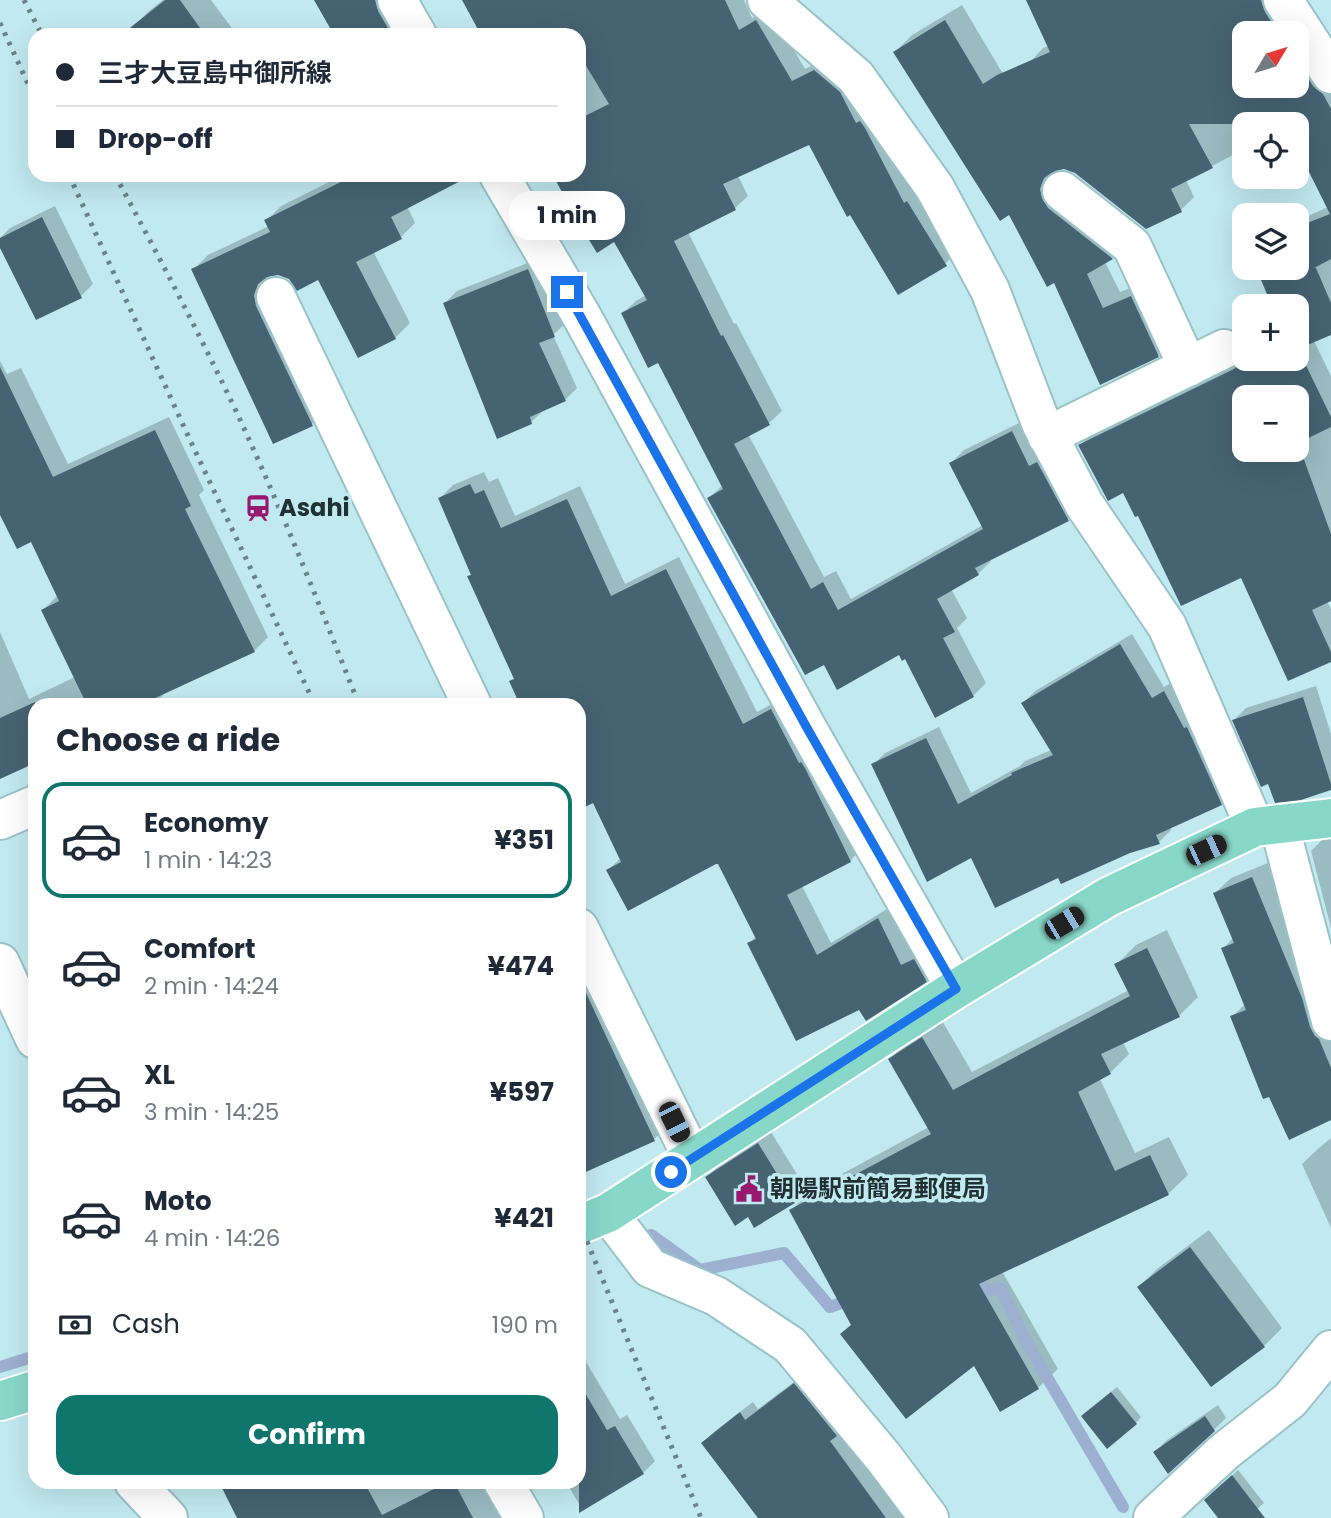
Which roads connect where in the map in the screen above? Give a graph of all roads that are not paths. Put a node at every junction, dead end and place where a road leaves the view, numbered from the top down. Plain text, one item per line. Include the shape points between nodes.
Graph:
1 (397, 0) edge
2 (766, 0) edge
3 (1283, 0) edge
4 (414, 28) edge
5 (1331, 74) edge
6 (503, 182) edge
7 (1062, 191) dead end
8 (275, 297) dead end
9 (1224, 349) dead end
10 (1188, 367) junction
11 (1047, 436) junction
12 (469, 698) edge
13 (28, 808) edge
14 (1331, 818) edge
15 (0, 820) edge
16 (1267, 825) junction
17 (586, 942) edge
18 (0, 963) edge
19 (956, 989) junction
20 (1331, 1021) edge
21 (28, 1024) edge
22 (693, 1159) junction
23 (594, 1219) edge
24 (1331, 1350) edge
25 (28, 1392) edge
26 (0, 1401) edge
27 (141, 1489) edge
28 (507, 1489) edge
29 (168, 1518) edge
30 (524, 1518) edge
31 (929, 1518) edge
32 (1153, 1518) edge

1 - 4 street
2 - 11 street via 856,77 935,188 990,290
3 - 5 street
6 - 19 street
7 - 10 street via 1132,246
8 - 12 street
9 - 10 street
10 - 11 street
11 - 16 street via 1084,504 1167,626
13 - 15 street
14 - 16 main road
16 - 19 main road via 1108,897
16 - 20 street
17 - 22 street
18 - 21 street
19 - 22 main road
22 - 23 main road
23 - 31 street via 650,1268 716,1296 790,1345
24 - 32 street via 1290,1400 1224,1452
25 - 26 main road
27 - 29 street
28 - 30 street

